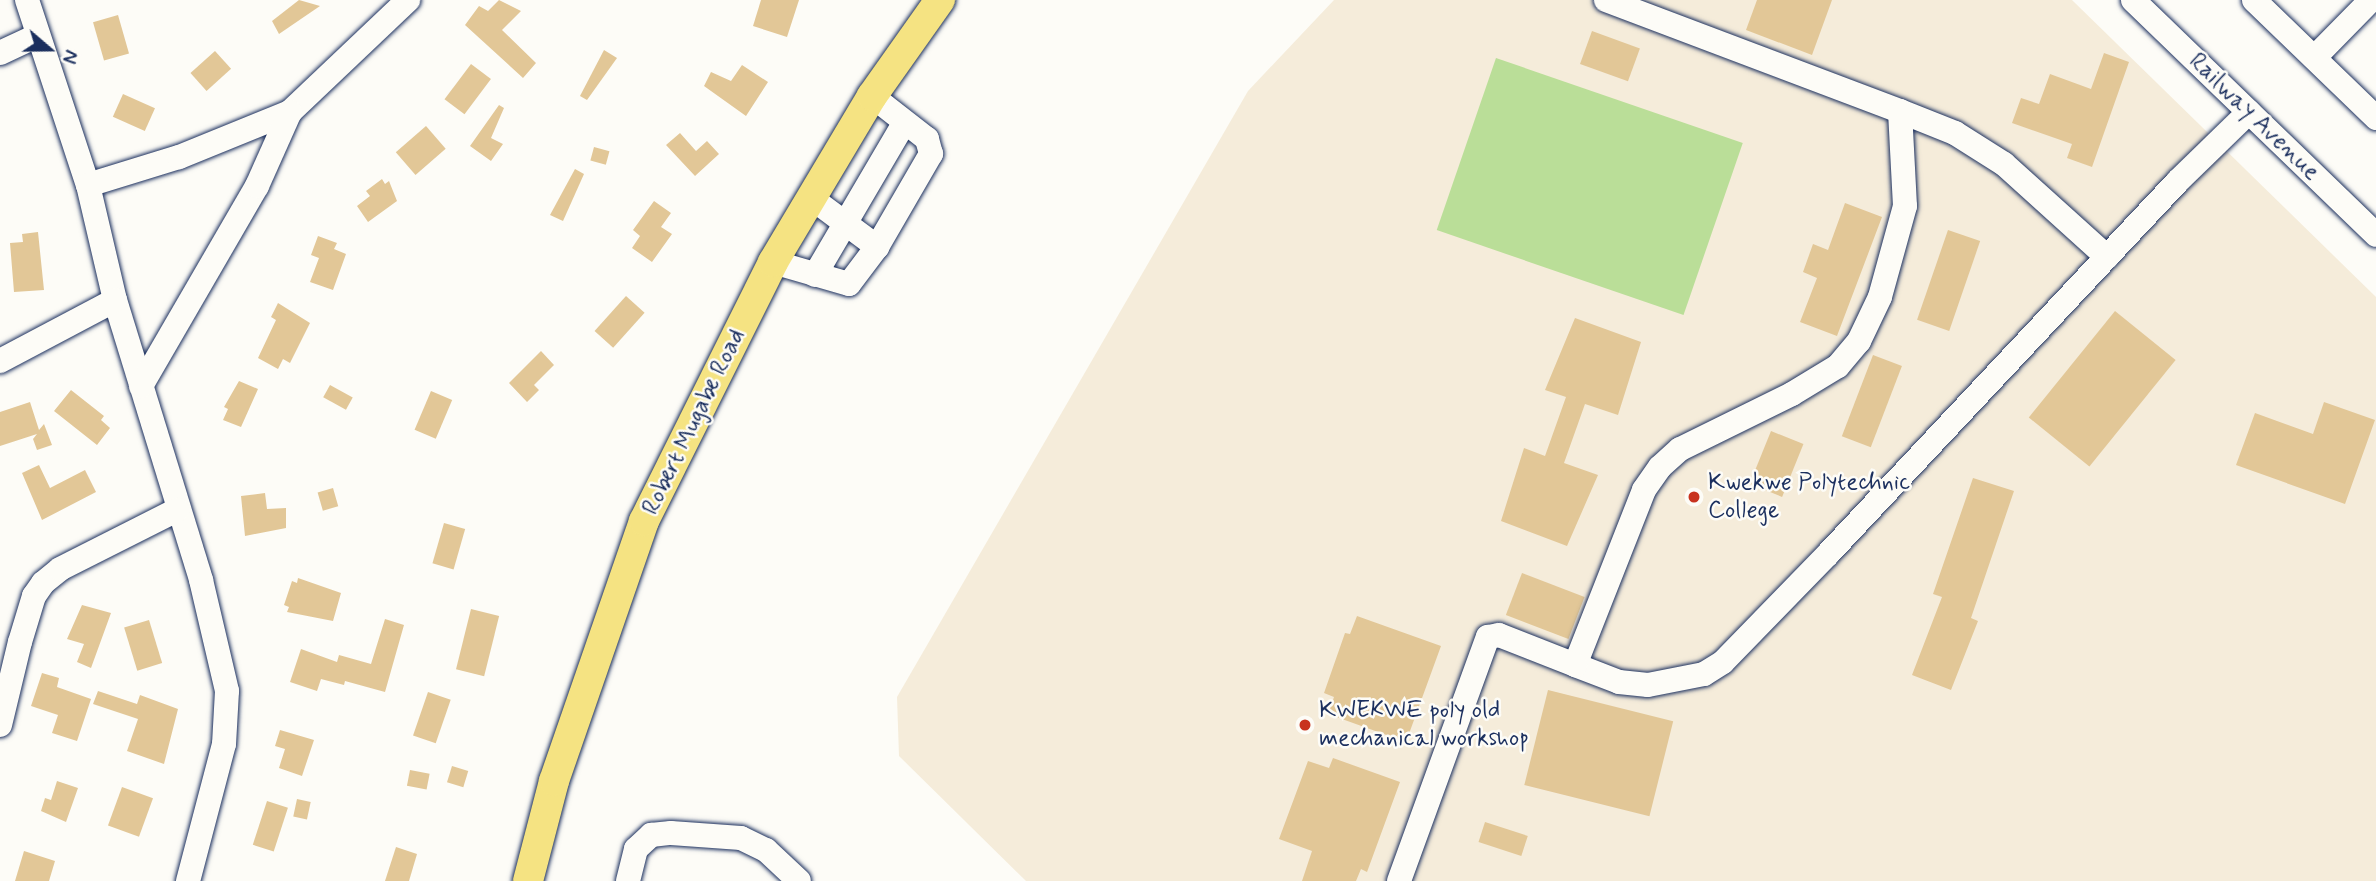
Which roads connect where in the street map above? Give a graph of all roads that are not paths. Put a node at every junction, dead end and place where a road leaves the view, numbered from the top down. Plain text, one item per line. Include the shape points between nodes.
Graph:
1 (27, 0) edge
2 (408, 0) edge
3 (940, 0) edge
4 (1606, 0) edge
5 (2133, 0) edge
6 (2254, 0) edge
7 (2371, 0) edge
8 (35, 37) junction
9 (0, 53) edge
10 (2315, 57) junction
11 (872, 96) junction
12 (1900, 111) junction
13 (290, 112) junction
14 (2249, 112) junction
15 (2376, 118) edge
16 (904, 122) junction
17 (88, 185) junction
18 (810, 197) junction
19 (846, 221) junction
20 (2376, 235) edge
21 (877, 247) junction
22 (2107, 257) junction
23 (773, 262) junction
24 (815, 275) junction
25 (115, 300) junction
26 (0, 361) edge
27 (141, 386) junction
28 (177, 510) junction
29 (1575, 665) junction
30 (0, 724) edge
31 (188, 881) edge
32 (528, 881) edge
33 (628, 881) edge
34 (799, 881) edge
35 (1399, 881) edge

1 - 8 street
2 - 13 street
3 - 11 main road, Robert Mugabe Road
4 - 12 street
5 - 14 street, Railway Avenue
6 - 10 street
7 - 10 street
8 - 9 street
8 - 17 street
10 - 15 street
11 - 16 street
11 - 18 main road, Robert Mugabe Road
12 - 22 street via 1955,133 2004,164
12 - 29 street via 1905,206 1880,297 1859,341 1838,366 1681,449 1660,467 1644,490
13 - 17 street via 179,157
13 - 27 street via 262,177
14 - 20 street, Railway Avenue
14 - 22 street
16 - 19 street
16 - 21 street via 927,138 930,154
17 - 25 street
18 - 19 street
18 - 23 main road, Robert Mugabe Road
19 - 21 street
19 - 24 street
21 - 24 street via 849,284
22 - 29 street via 1723,662 1704,674 1648,685 1619,682
23 - 24 street
23 - 32 main road, Robert Mugabe Road via 644,521 554,781
25 - 26 street
25 - 27 street
27 - 28 street
28 - 30 street via 60,569 43,583 34,596
28 - 31 street via 201,580 227,691 224,744
29 - 35 street via 1499,635 1488,637
33 - 34 street via 636,849 652,835 671,833 741,838 766,850

